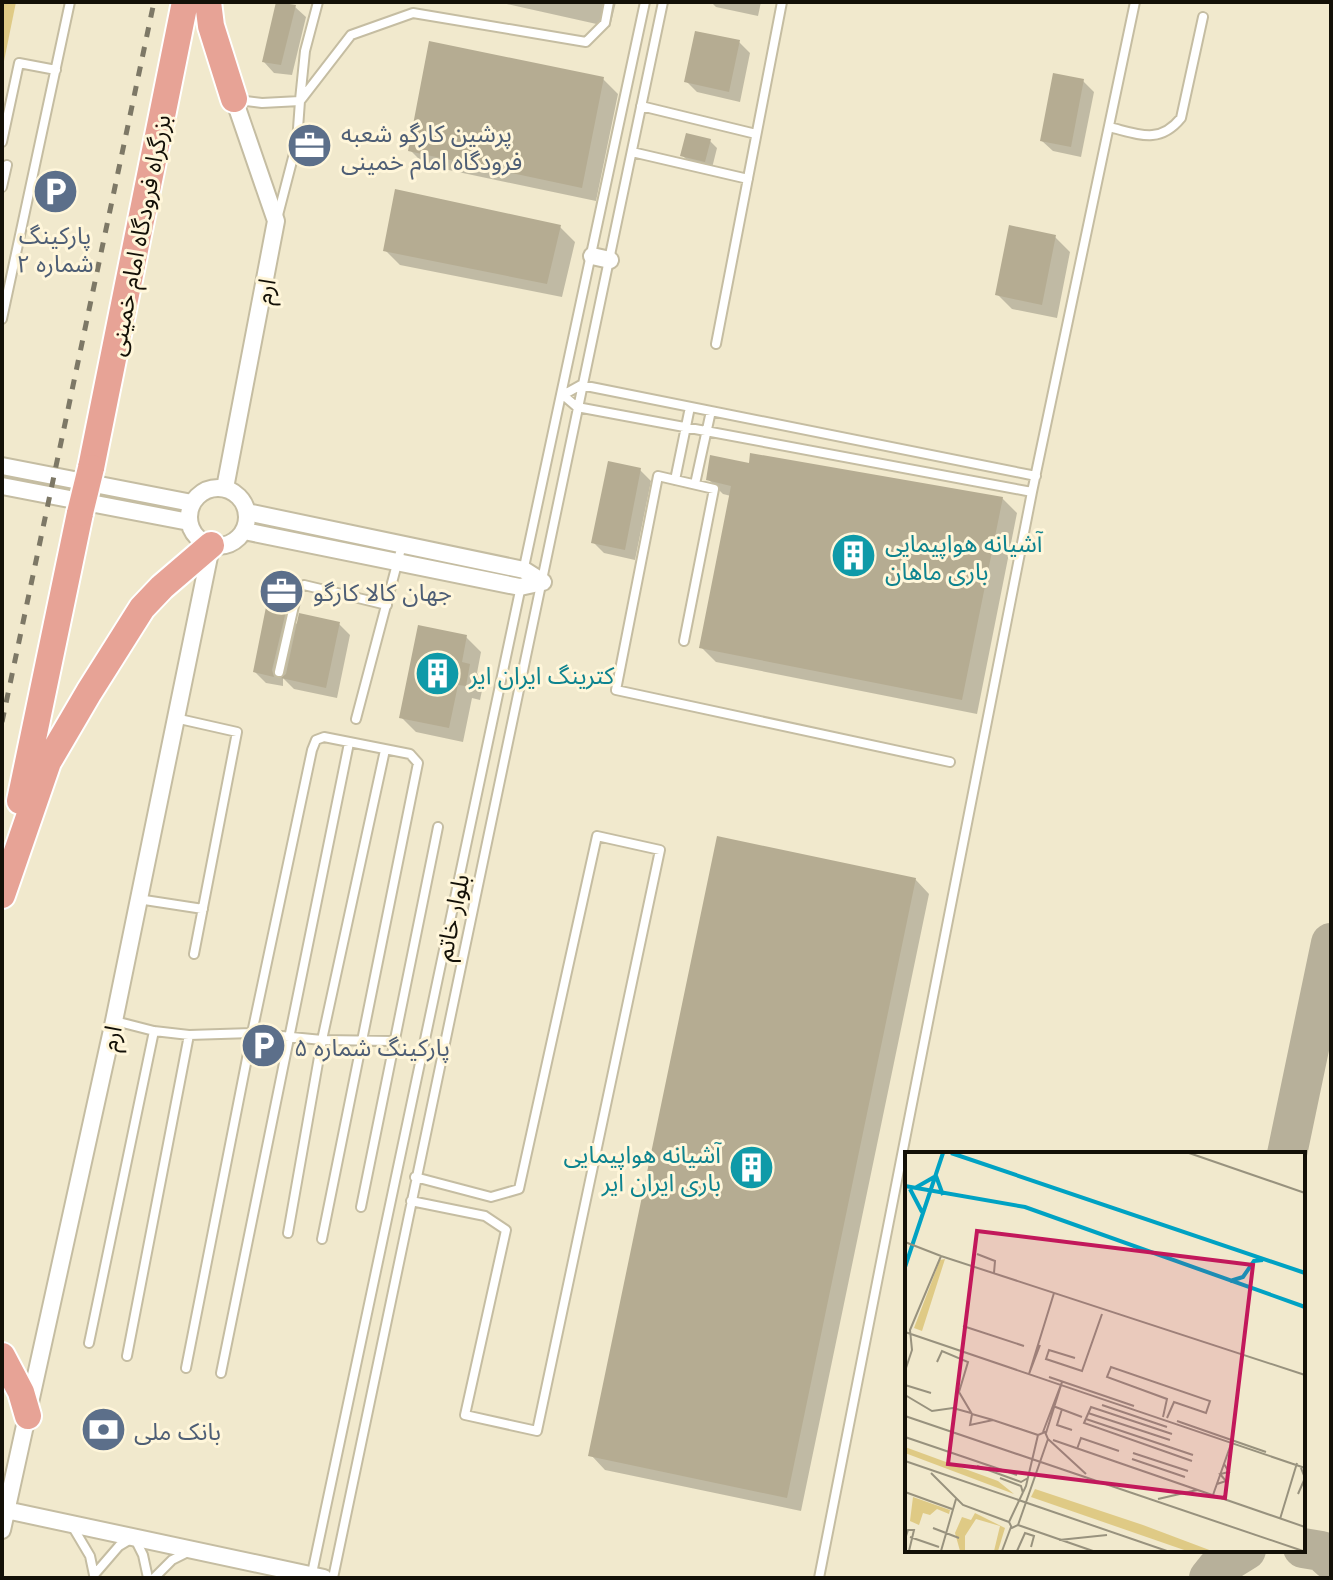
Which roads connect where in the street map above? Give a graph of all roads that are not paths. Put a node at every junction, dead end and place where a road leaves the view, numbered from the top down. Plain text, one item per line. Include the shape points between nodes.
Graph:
1 (70, 2) edge
2 (185, 2) edge
3 (208, 2) edge
4 (318, 2) edge
5 (609, 2) edge
6 (645, 2) edge
7 (663, 2) edge
8 (782, 2) edge
9 (1135, 2) edge
10 (1203, 17) dead end
11 (56, 70) junction
12 (234, 99) junction
13 (300, 101) junction
14 (641, 106) junction
15 (620, 124) junction
16 (1109, 127) junction
17 (637, 128) junction
18 (756, 134) junction
19 (2, 142) edge
20 (632, 152) junction
21 (7, 165) dead end
22 (748, 179) junction
23 (2, 187) edge
24 (276, 221) junction
25 (592, 256) junction
26 (610, 260) junction
27 (2, 319) edge
28 (716, 344) dead end
29 (581, 385) junction
30 (563, 395) junction
31 (577, 407) junction
32 (690, 407) junction
33 (711, 411) junction
34 (685, 426) junction
35 (708, 430) junction
36 (2, 466) edge
37 (1036, 476) junction
38 (675, 480) junction
39 (695, 484) junction
40 (2, 486) edge
41 (225, 488) junction
42 (1032, 492) junction
43 (192, 503) junction
44 (247, 512) junction
45 (189, 522) junction
46 (244, 531) junction
47 (211, 545) junction
48 (402, 545) junction
49 (398, 563) junction
50 (522, 579) junction
51 (543, 582) junction
52 (387, 605) junction
53 (684, 641) dead end
54 (279, 672) dead end
55 (174, 718) junction
56 (356, 719) dead end
57 (349, 743) junction
58 (385, 750) junction
59 (950, 762) dead end
60 (438, 827) dead end
61 (2, 887) edge
62 (2, 895) edge
63 (138, 899) junction
64 (203, 909) junction
65 (194, 954) dead end
66 (114, 1021) junction
67 (154, 1031) junction
68 (252, 1033) junction
69 (189, 1035) junction
70 (291, 1037) junction
71 (322, 1040) junction
72 (394, 1041) junction
73 (360, 1042) junction
74 (415, 1177) junction
75 (411, 1201) junction
76 (361, 1207) dead end
77 (288, 1233) dead end
78 (322, 1239) dead end
79 (89, 1343) dead end
80 (2, 1356) edge
81 (127, 1356) dead end
82 (186, 1368) dead end
83 (221, 1373) dead end
84 (28, 1416) junction
85 (6, 1510) junction
86 (70, 1524) junction
87 (2, 1530) edge
88 (134, 1537) junction
89 (192, 1550) junction
90 (94, 1577) edge
91 (316, 1577) edge
92 (148, 1578) edge
93 (154, 1578) edge
94 (333, 1578) edge
95 (819, 1578) edge

1 - 11 lane
2 - 61 highway, بزرگراه فرودگاه امام خمینی, bridge
3 - 12 highway
4 - 13 lane via 305,51
5 - 13 lane via 605,23 586,42 413,13 351,35
6 - 15 lane, بلوار خاتم
7 - 14 lane, بلوار خاتم
8 - 18 lane
9 - 16 lane
10 - 16 lane via 1181,118 1174,127 1156,135
11 - 19 lane via 19,63
11 - 27 lane
12 - 13 lane
12 - 24 street, ارم
13 - 24 lane via 297,142
14 - 17 lane, بلوار خاتم
14 - 18 lane
15 - 17 lane
15 - 25 lane, بلوار خاتم
16 - 37 lane
17 - 20 lane, بلوار خاتم
18 - 22 lane
20 - 22 lane
20 - 26 lane, بلوار خاتم
21 - 23 lane
22 - 28 lane
24 - 41 street, ارم
25 - 26 street
25 - 30 lane, بلوار خاتم
26 - 29 lane, بلوار خاتم
29 - 30 lane
29 - 31 lane, بلوار خاتم
29 - 32 lane
30 - 31 lane
30 - 50 lane, بلوار خاتم
31 - 34 lane
31 - 51 lane, بلوار خاتم
32 - 33 lane
32 - 34 lane
33 - 35 lane
33 - 37 lane
34 - 35 lane
34 - 38 lane
35 - 39 lane
35 - 42 lane
36 - 43 street
37 - 42 lane
38 - 39 lane
38 - 59 lane via 658,476 616,690
39 - 53 lane via 714,489
40 - 45 street
41 - 43 street via 206,490
41 - 44 street via 240,497
42 - 95 lane
43 - 45 street
44 - 46 street
44 - 48 street
45 - 47 street via 197,537
46 - 47 street via 230,544
46 - 49 street
47 - 55 street, ارم
47 - 62 highway via 142,608 89,692 48,762
48 - 49 lane
48 - 50 street
49 - 50 street
49 - 52 lane
50 - 51 street
50 - 91 lane, بلوار خاتم
51 - 74 lane, بلوار خاتم
52 - 54 lane via 304,585 298,588
52 - 56 lane
55 - 63 street, ارم
55 - 64 lane via 237,732
57 - 58 lane
57 - 68 lane via 324,737 312,750
57 - 70 lane
58 - 71 lane
58 - 73 lane via 410,754 418,763
60 - 72 lane
63 - 64 lane
63 - 66 street, ارم
64 - 65 lane
66 - 67 lane
66 - 84 street, ارم
67 - 69 lane
67 - 79 lane
68 - 69 lane
68 - 70 lane
68 - 82 lane
69 - 81 lane
70 - 71 lane
70 - 83 lane
71 - 73 lane
71 - 77 lane
72 - 73 lane
72 - 76 lane
73 - 78 lane
74 - 75 lane, بلوار خاتم
74 - 75 lane via 491,1197 519,1189 597,836 660,850 537,1431 465,1415 506,1230 485,1216
75 - 94 lane, بلوار خاتم
80 - 84 highway
84 - 85 street, ارم
85 - 86 street
85 - 87 street, ارم
86 - 88 street
86 - 90 lane via 90,1556
88 - 89 street
88 - 90 lane via 112,1552
88 - 92 lane
89 - 91 street
89 - 93 lane

